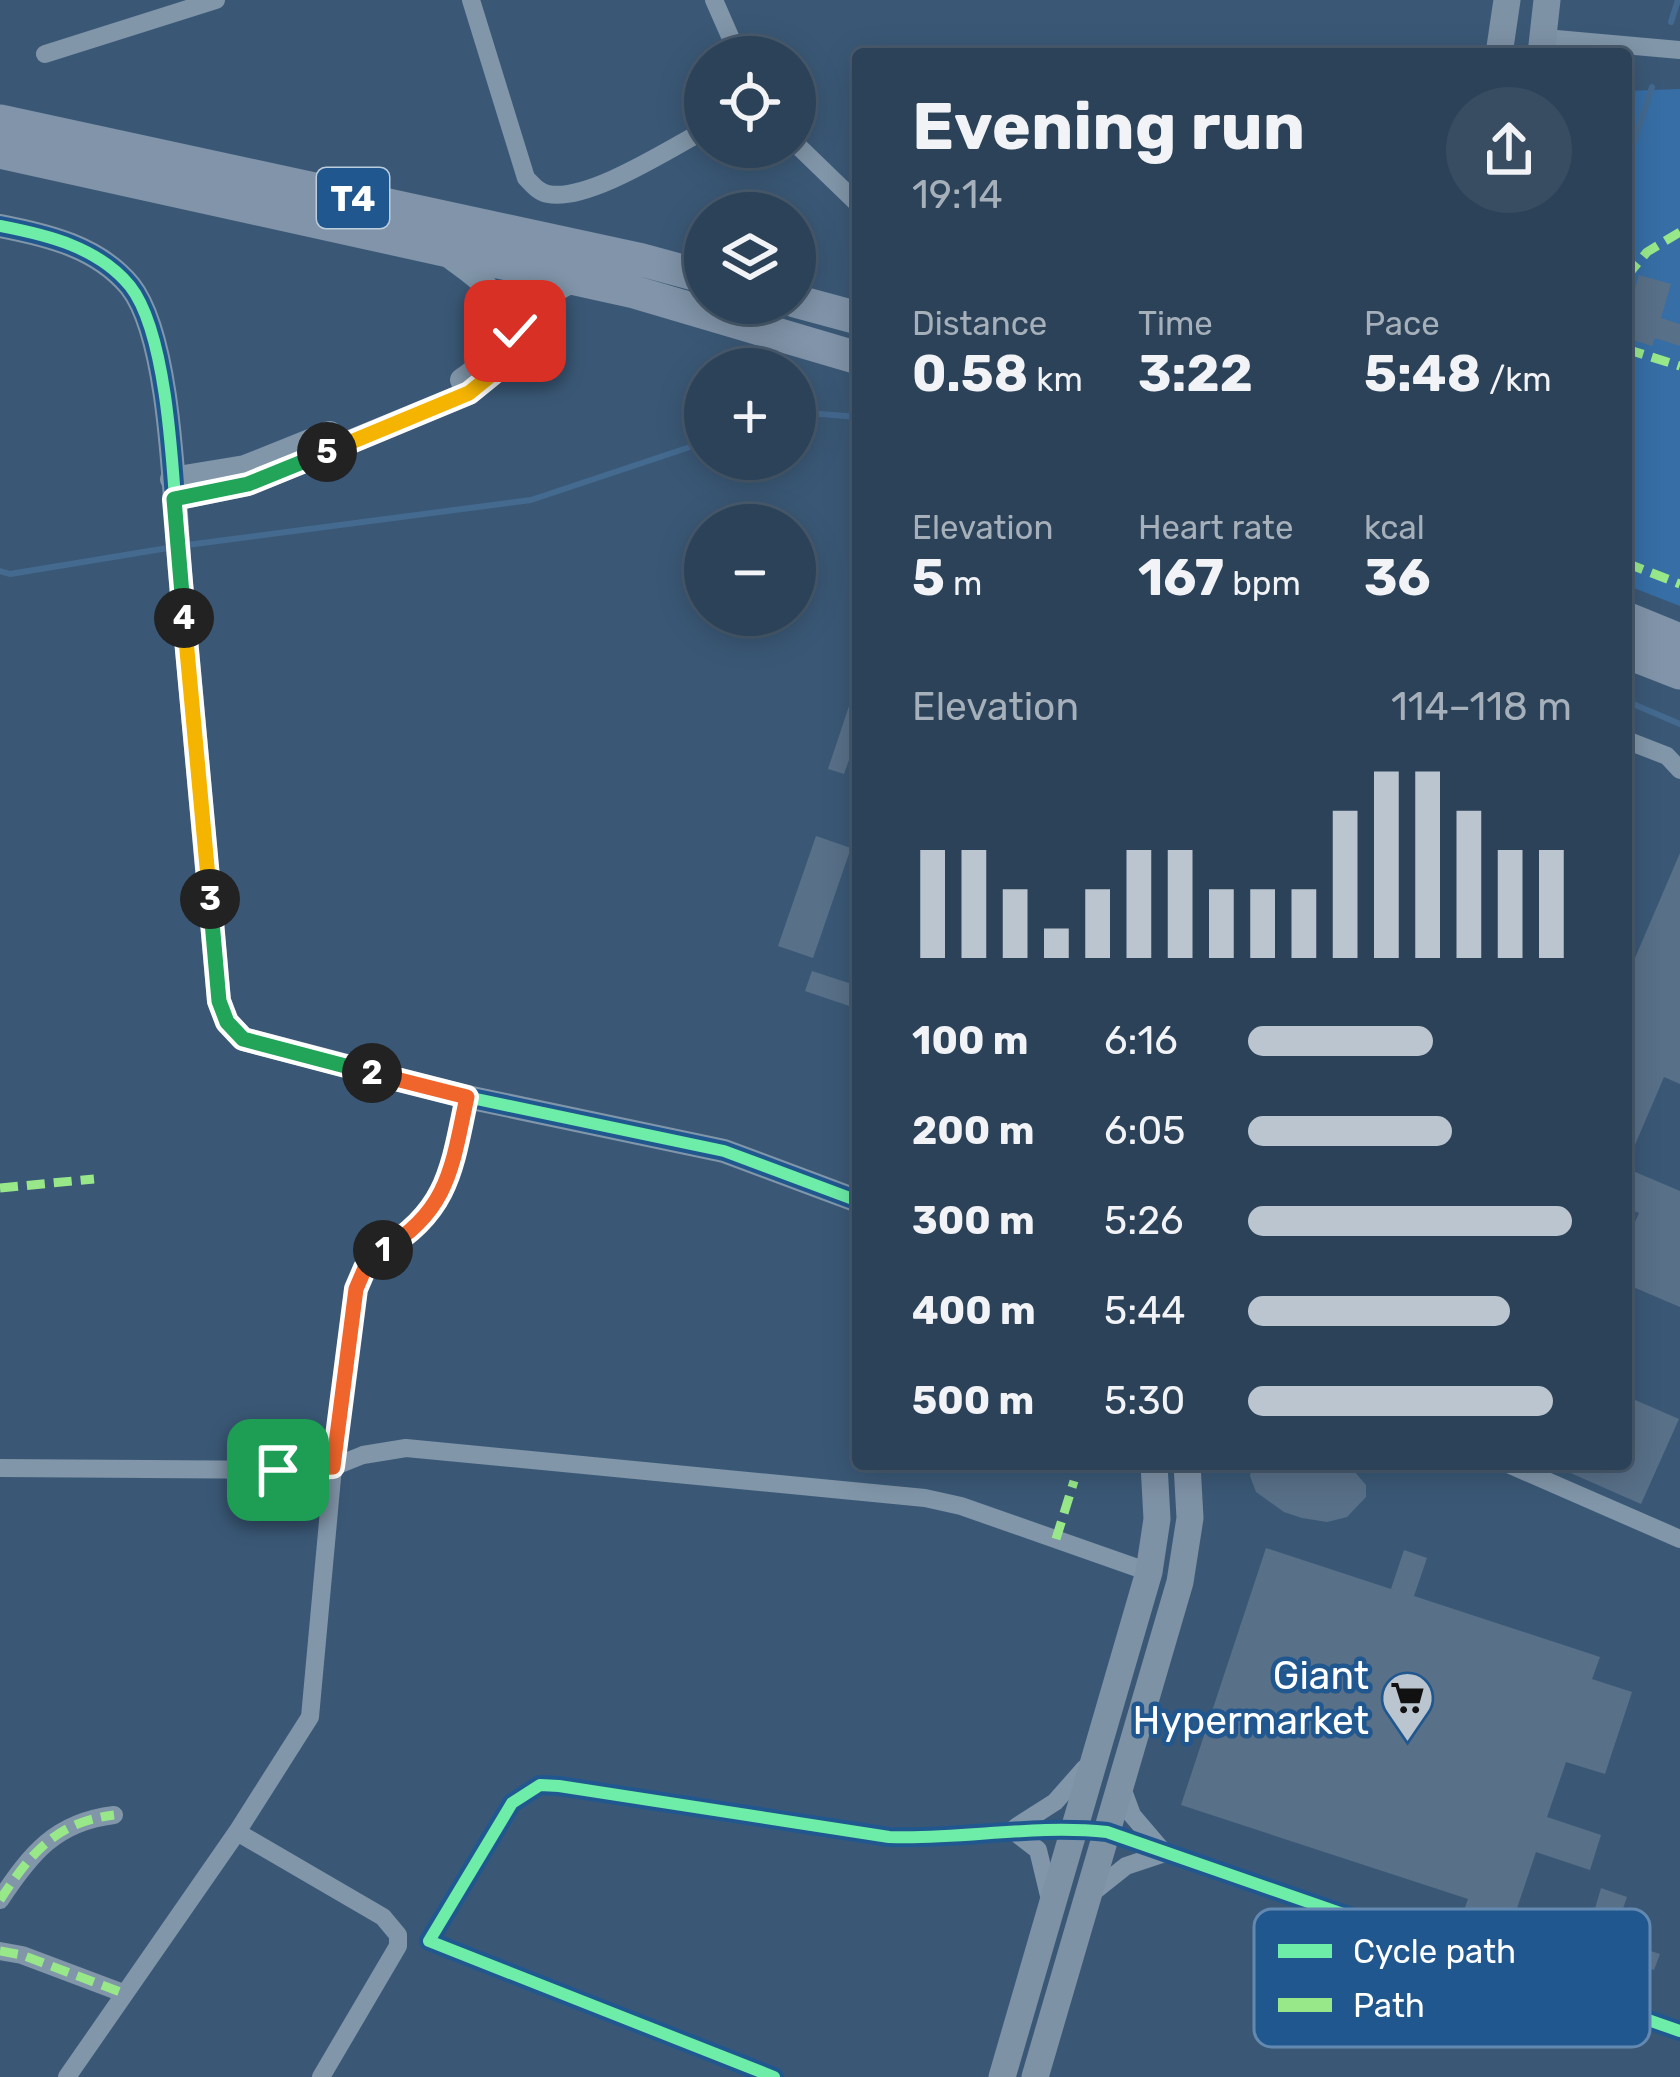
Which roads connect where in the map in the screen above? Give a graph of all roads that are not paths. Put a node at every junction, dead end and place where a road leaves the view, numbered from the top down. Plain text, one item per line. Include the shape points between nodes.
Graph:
1 (216, 0) edge
2 (470, 0) edge
3 (714, 0) edge
4 (1507, 0) edge
5 (1547, 0) edge
6 (187, 4) edge
7 (730, 36) edge
8 (1543, 46) edge
9 (1499, 48) edge
10 (1612, 48) edge
11 (1632, 49) edge
12 (1680, 50) edge
13 (45, 54) dead end
14 (0, 121) edge
15 (684, 140) edge
16 (0, 152) edge
17 (816, 163) edge
18 (852, 198) edge
19 (0, 226) edge
20 (442, 251) junction
21 (684, 272) edge
22 (575, 280) junction
23 (816, 308) edge
24 (852, 317) edge
25 (852, 356) edge
26 (173, 489) junction
27 (1632, 620) edge
28 (1680, 640) edge
29 (1632, 654) edge
30 (1680, 673) edge
31 (1632, 742) edge
32 (1680, 770) edge
33 (467, 1097) junction
34 (852, 1199) edge
35 (333, 1467) junction
36 (0, 1468) edge
37 (1154, 1470) edge
38 (1187, 1470) edge
39 (1522, 1470) edge
40 (1680, 1539) edge
41 (1149, 1572) junction
42 (1099, 1746) junction
43 (1121, 1784) junction
44 (114, 1815) dead end
45 (1076, 1828) junction
46 (1012, 1830) junction
47 (237, 1832) junction
48 (1107, 1832) junction
49 (1165, 1852) junction
50 (1087, 1898) junction
51 (0, 1900) edge
52 (1329, 1909) edge
53 (1052, 1910) junction
54 (0, 1951) edge
55 (123, 1993) junction
56 (1650, 2021) edge
57 (1680, 2031) edge
58 (68, 2077) edge
59 (321, 2077) edge
60 (774, 2077) edge
61 (1002, 2077) edge
62 (1035, 2077) edge

1 - 6 street
2 - 15 street via 526,178 537,190 580,191
3 - 7 street
4 - 9 main road
5 - 8 main road
6 - 13 street
8 - 10 street
11 - 12 street
14 - 21 highway, T4
16 - 20 highway, T4
17 - 18 street
19 - 26 street via 75,245 130,286 159,365
20 - 22 highway, T4
20 - 26 street via 482,283 498,314 490,350 467,378
22 - 25 highway, T4
22 - 26 street via 524,316 501,367 469,393 248,484
23 - 24 highway
26 - 33 street via 227,1022 243,1039
27 - 28 highway
29 - 30 highway
31 - 32 street
33 - 34 street via 724,1151
33 - 35 street via 443,1195 365,1268 356,1289
35 - 36 street
35 - 41 street via 406,1448 926,1498
35 - 47 street via 310,1717
37 - 41 main road
38 - 43 main road via 1180,1582
39 - 40 street
41 - 42 main road
42 - 45 main road
42 - 46 street via 1055,1802
43 - 48 main road
43 - 49 street via 1127,1808
44 - 51 street via 82,1819 49,1840
45 - 46 street
45 - 48 street
45 - 53 main road
46 - 53 street via 1038,1850
46 - 60 street via 889,1837 559,1786 540,1785 512,1803 429,1941
47 - 55 street
47 - 59 street via 383,1917 398,1935
48 - 49 street
48 - 50 main road
49 - 50 street via 1126,1866
49 - 52 street
50 - 62 main road
53 - 61 main road
54 - 55 street
55 - 58 street
56 - 57 street

